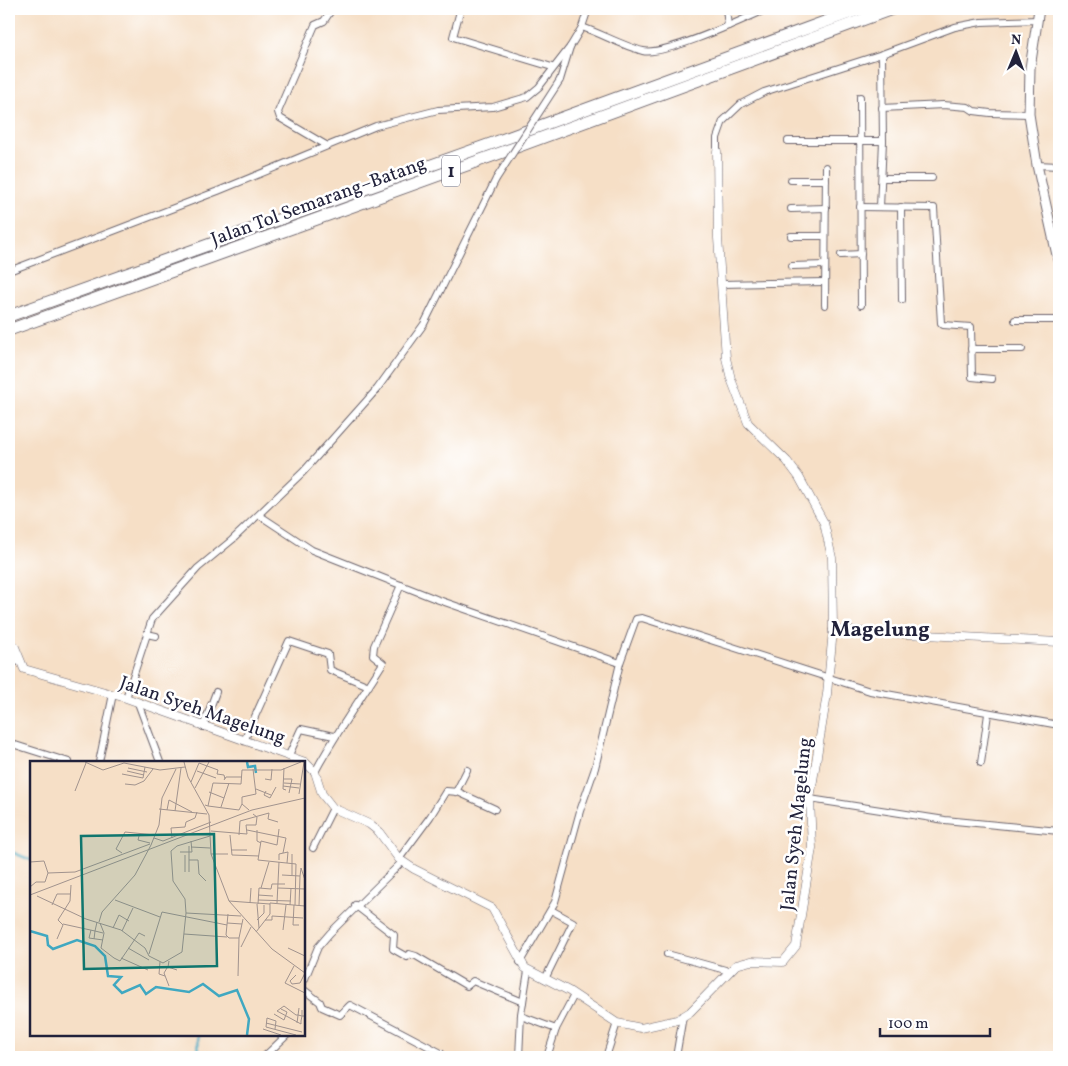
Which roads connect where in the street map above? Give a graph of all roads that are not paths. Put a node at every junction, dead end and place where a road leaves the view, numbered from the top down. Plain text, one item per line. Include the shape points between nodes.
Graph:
1 (332, 9) edge
2 (588, 9) edge
3 (726, 9) edge
4 (767, 9) edge
5 (860, 9) edge
6 (892, 9) edge
7 (1040, 9) edge
8 (460, 10) dead end
9 (1038, 20) junction
10 (728, 26) junction
11 (582, 27) junction
12 (570, 46) junction
13 (882, 54) junction
14 (552, 67) junction
15 (860, 97) dead end
16 (882, 108) junction
17 (1029, 114) junction
18 (788, 141) dead end
19 (860, 141) junction
20 (882, 141) junction
21 (326, 145) junction
22 (716, 151) joint
23 (1037, 165) junction
24 (1059, 166) edge
25 (826, 168) dead end
26 (883, 178) junction
27 (932, 178) dead end
28 (791, 180) dead end
29 (826, 180) junction
30 (860, 206) junction
31 (880, 206) junction
32 (901, 207) junction
33 (826, 208) junction
34 (791, 209) dead end
35 (791, 236) dead end
36 (826, 236) junction
37 (841, 254) dead end
38 (861, 254) junction
39 (1059, 264) edge
40 (825, 265) junction
41 (792, 266) dead end
42 (9, 271) edge
43 (825, 282) junction
44 (722, 284) junction
45 (902, 300) dead end
46 (825, 305) dead end
47 (861, 305) dead end
48 (9, 316) edge
49 (1015, 320) dead end
50 (1059, 320) edge
51 (9, 330) edge
52 (971, 349) junction
53 (1022, 349) dead end
54 (992, 379) dead end
55 (259, 516) junction
56 (401, 585) junction
57 (833, 630) junction
58 (147, 634) junction
59 (156, 636) dead end
60 (1059, 642) edge
61 (9, 644) edge
62 (20, 660) junction
63 (620, 663) junction
64 (9, 665) edge
65 (829, 677) junction
66 (369, 686) junction
67 (216, 692) dead end
68 (113, 694) junction
69 (126, 698) junction
70 (138, 703) junction
71 (988, 714) junction
72 (1059, 725) edge
73 (203, 727) junction
74 (334, 736) junction
75 (244, 741) junction
76 (9, 743) edge
77 (289, 755) junction
78 (62, 761) edge
79 (99, 761) edge
80 (160, 761) edge
81 (303, 761) edge
82 (305, 762) edge
83 (981, 763) dead end
84 (467, 770) dead end
85 (314, 772) junction
86 (456, 792) junction
87 (810, 799) junction
88 (333, 808) junction
89 (496, 809) dead end
90 (1059, 831) edge
91 (313, 848) dead end
92 (401, 860) junction
93 (355, 905) junction
94 (551, 910) junction
95 (666, 954) dead end
96 (520, 962) junction
97 (528, 971) junction
98 (729, 971) junction
99 (305, 979) edge
100 (545, 980) junction
101 (305, 991) edge
102 (574, 995) junction
103 (523, 1002) junction
104 (521, 1016) junction
105 (683, 1016) junction
106 (617, 1023) junction
107 (556, 1030) junction
108 (286, 1036) edge
109 (264, 1057) edge
110 (443, 1057) edge
111 (519, 1057) edge
112 (547, 1057) edge
113 (606, 1057) edge
114 (676, 1057) edge

1 - 21 street via 324,21 315,25 278,112 282,120
2 - 11 street
3 - 10 street
4 - 10 street
5 - 48 highway, Jalan Tol Semarang–Batang / 1
6 - 51 highway, Jalan Tol Semarang–Batang / 1
7 - 9 main road
8 - 14 street via 453,37
9 - 13 street via 967,24
9 - 17 main road via 1030,68
10 - 11 street via 657,52 643,51
11 - 12 street
12 - 14 street
12 - 55 street, bridge via 560,80 496,179 424,324 364,405
13 - 16 street
13 - 22 street via 764,92 740,104 723,121
14 - 21 street via 539,87 527,97 493,107 448,108 391,121
15 - 19 street
16 - 17 street via 942,105 968,107 974,111
16 - 20 street
17 - 23 main road
18 - 19 street
19 - 20 street
19 - 30 street
20 - 26 street
21 - 42 street
22 - 44 street, Jalan Syeh Magelung
23 - 24 street
23 - 39 main road
25 - 29 street
26 - 27 street
26 - 31 street
28 - 29 street
29 - 33 street
30 - 31 street
30 - 38 street
31 - 32 street
32 - 45 street
32 - 52 street via 934,208 941,323 970,326
33 - 34 street
33 - 36 street
35 - 36 street
36 - 40 street
37 - 38 street
38 - 47 street
40 - 41 street
40 - 43 street
43 - 44 street
43 - 46 street
44 - 57 street, Jalan Syeh Magelung via 726,358 748,422 787,461 824,523 832,558
49 - 50 street
52 - 53 street
52 - 54 street via 972,377
55 - 56 street via 312,550
55 - 58 street via 183,583 153,617
56 - 63 street
56 - 66 street via 374,646 373,655 383,662
57 - 60 street
57 - 65 street, Jalan Syeh Magelung
58 - 59 street
58 - 69 street
61 - 62 street, Jalan Syeh Magelung via 15,647
62 - 64 street
62 - 68 street, Jalan Syeh Magelung via 24,669
63 - 65 street via 634,621 642,618
63 - 94 street via 596,768
65 - 71 street via 870,691
65 - 87 street, Jalan Syeh Magelung
66 - 74 street
66 - 75 street via 330,670 328,654 289,641
67 - 73 street
68 - 69 street, Jalan Syeh Magelung
68 - 79 street
69 - 70 street, Jalan Syeh Magelung
70 - 73 street, Jalan Syeh Magelung
70 - 80 street
71 - 72 street
71 - 83 street
73 - 75 street, Jalan Syeh Magelung
74 - 77 street via 301,729
74 - 85 street
75 - 77 street, Jalan Syeh Magelung
76 - 78 street
77 - 81 street, Jalan Syeh Magelung
82 - 85 street, Jalan Syeh Magelung
84 - 86 street
85 - 88 street via 322,794
86 - 89 street
86 - 92 street via 445,791
87 - 90 street via 945,820
87 - 98 street, Jalan Syeh Magelung via 812,848 794,950 783,962 745,962
88 - 91 street
88 - 92 street, Jalan Syeh Magelung via 374,828
92 - 93 street
92 - 96 street, Jalan Syeh Magelung via 492,908
93 - 99 street via 318,947
93 - 103 street via 394,935 393,949 399,954 416,956 467,986 473,981
94 - 96 street
94 - 100 street via 573,922
95 - 98 street
96 - 97 street, Jalan Syeh Magelung
97 - 100 street, Jalan Syeh Magelung
97 - 103 street
98 - 105 street, Jalan Syeh Magelung
100 - 102 street, Jalan Syeh Magelung
101 - 110 street via 322,1007 336,1014 340,1015 350,1005
102 - 106 street, Jalan Syeh Magelung
102 - 107 street
103 - 104 street
104 - 107 street
104 - 111 street
105 - 106 street, Jalan Syeh Magelung via 672,1022 641,1028
105 - 114 street
106 - 113 street
107 - 112 street
108 - 109 street

